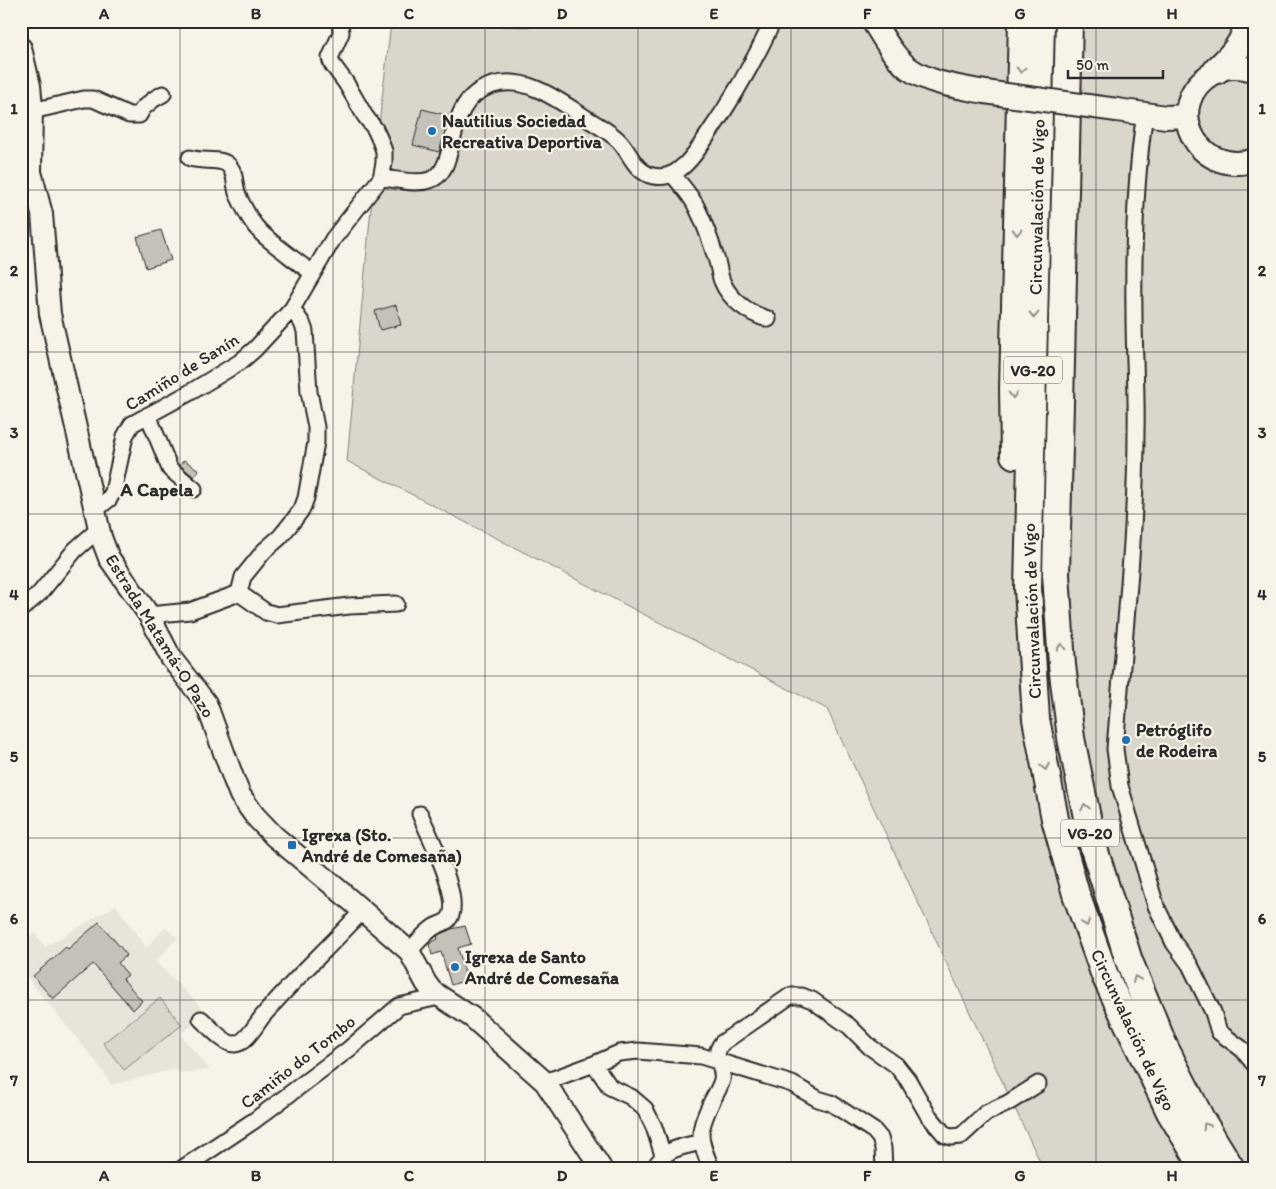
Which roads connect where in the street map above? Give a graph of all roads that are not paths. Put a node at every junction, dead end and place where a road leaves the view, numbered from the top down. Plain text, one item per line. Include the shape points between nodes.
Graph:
1 (340, 21) edge
2 (773, 21) edge
3 (873, 21) edge
4 (1022, 21) edge
5 (1041, 21) edge
6 (1069, 21) edge
7 (1086, 21) edge
8 (1248, 21) edge
9 (21, 48) edge
10 (1217, 70) junction
11 (1255, 71) edge
12 (163, 94) dead end
13 (32, 111) junction
14 (1145, 114) junction
15 (1188, 116) junction
16 (26, 140) edge
17 (190, 158) dead end
18 (1255, 160) edge
19 (672, 174) junction
20 (382, 178) junction
21 (1064, 256) junction
22 (312, 272) junction
23 (292, 309) junction
24 (768, 319) dead end
25 (148, 415) junction
26 (194, 490) dead end
27 (97, 520) junction
28 (239, 593) junction
29 (396, 604) dead end
30 (21, 609) edge
31 (149, 616) junction
32 (1036, 719) junction
33 (420, 814) dead end
34 (363, 910) junction
35 (409, 951) junction
36 (439, 997) junction
37 (201, 1020) dead end
38 (719, 1062) junction
39 (594, 1064) junction
40 (1255, 1065) edge
41 (545, 1082) junction
42 (1038, 1084) dead end
43 (701, 1142) junction
44 (663, 1155) junction
45 (183, 1168) edge
46 (601, 1168) edge
47 (654, 1168) edge
48 (711, 1168) edge
49 (884, 1168) edge
50 (1204, 1168) edge
51 (1231, 1168) edge

1 - 20 street via 341,33 330,58 380,140 384,157
2 - 19 street via 762,46 718,119 685,165
3 - 14 main road, bridge via 908,68 930,79 986,92
4 -> 32 highway via 1013,388 1014,542 1023,673
5 -> 32 highway, Circunvalación de Vigo / VG-20 via 1028,588
6 - 21 highway, Circunvalación de Vigo / VG-20
7 - 21 highway via 1076,213
8 - 10 highway via 1242,41 1231,58
9 - 13 street, Estrada Matamá-O Pazo
10 - 11 main road via 1238,67
10 - 15 main road via 1199,84 1188,105
12 - 13 street via 135,116 93,98
13 - 16 street, Estrada Matamá-O Pazo
14 - 15 main road
14 - 40 street via 1136,200 1134,510 1115,749 1117,767 1156,906 1174,943 1190,964 1219,1032 1242,1049
15 - 18 main road via 1196,143 1210,156 1237,164
16 - 27 street, Estrada Matamá-O Pazo via 42,214 53,333
17 - 22 street via 219,161 230,167 237,192 262,236
19 - 20 street via 645,173 611,134 548,94 508,83 486,88 466,102 453,132 442,173 421,182
19 - 24 street via 697,208 722,281 729,292 752,313
20 - 22 street, Camiño de Sanín via 333,239
51 -> 21 highway, Circunvalación de Vigo / VG-20 via 1201,1119 1168,1054 1129,961 1092,842 1071,738 1056,574
22 - 23 street, Camiño de Sanín
23 - 25 street, Camiño de Sanín via 244,359
23 - 28 street via 305,331 309,392 316,427 306,498 293,521 243,577
25 - 26 street via 170,469
25 - 27 street, Camiño de Sanín via 128,430 113,492
27 - 30 street, Camiño de Sanín via 40,593
27 - 31 street, Estrada Matamá-O Pazo via 109,558
28 - 29 street via 272,614
28 - 31 street via 190,611
31 - 34 street, Estrada Matamá-O Pazo via 171,658 206,703 247,806 274,836
32 -> 50 highway, Circunvalación de Vigo / VG-20 via 1055,819 1076,894 1105,976 1170,1112
33 - 35 street via 449,883 453,908 447,921 435,927
34 - 35 street, Estrada Matamá-O Pazo
34 - 37 street via 283,991 243,1041 227,1043
35 - 36 street, Estrada Matamá-O Pazo via 426,983
36 - 41 street, Estrada Matamá-O Pazo via 473,1018
36 - 45 street, Camiño do Tombo via 399,1006 349,1049 255,1120
38 - 39 street via 701,1056 627,1051
38 - 42 street via 717,1051 722,1043 783,999 796,995 812,1000 896,1065 945,1135 961,1136 986,1113
38 - 43 street via 721,1083 700,1128
38 - 49 street via 792,1084 831,1103 880,1138
39 - 41 street
39 - 44 street via 610,1087 631,1097 645,1109
41 - 46 street, Estrada Matamá-O Pazo
43 - 44 street
43 - 48 street
44 - 47 street

